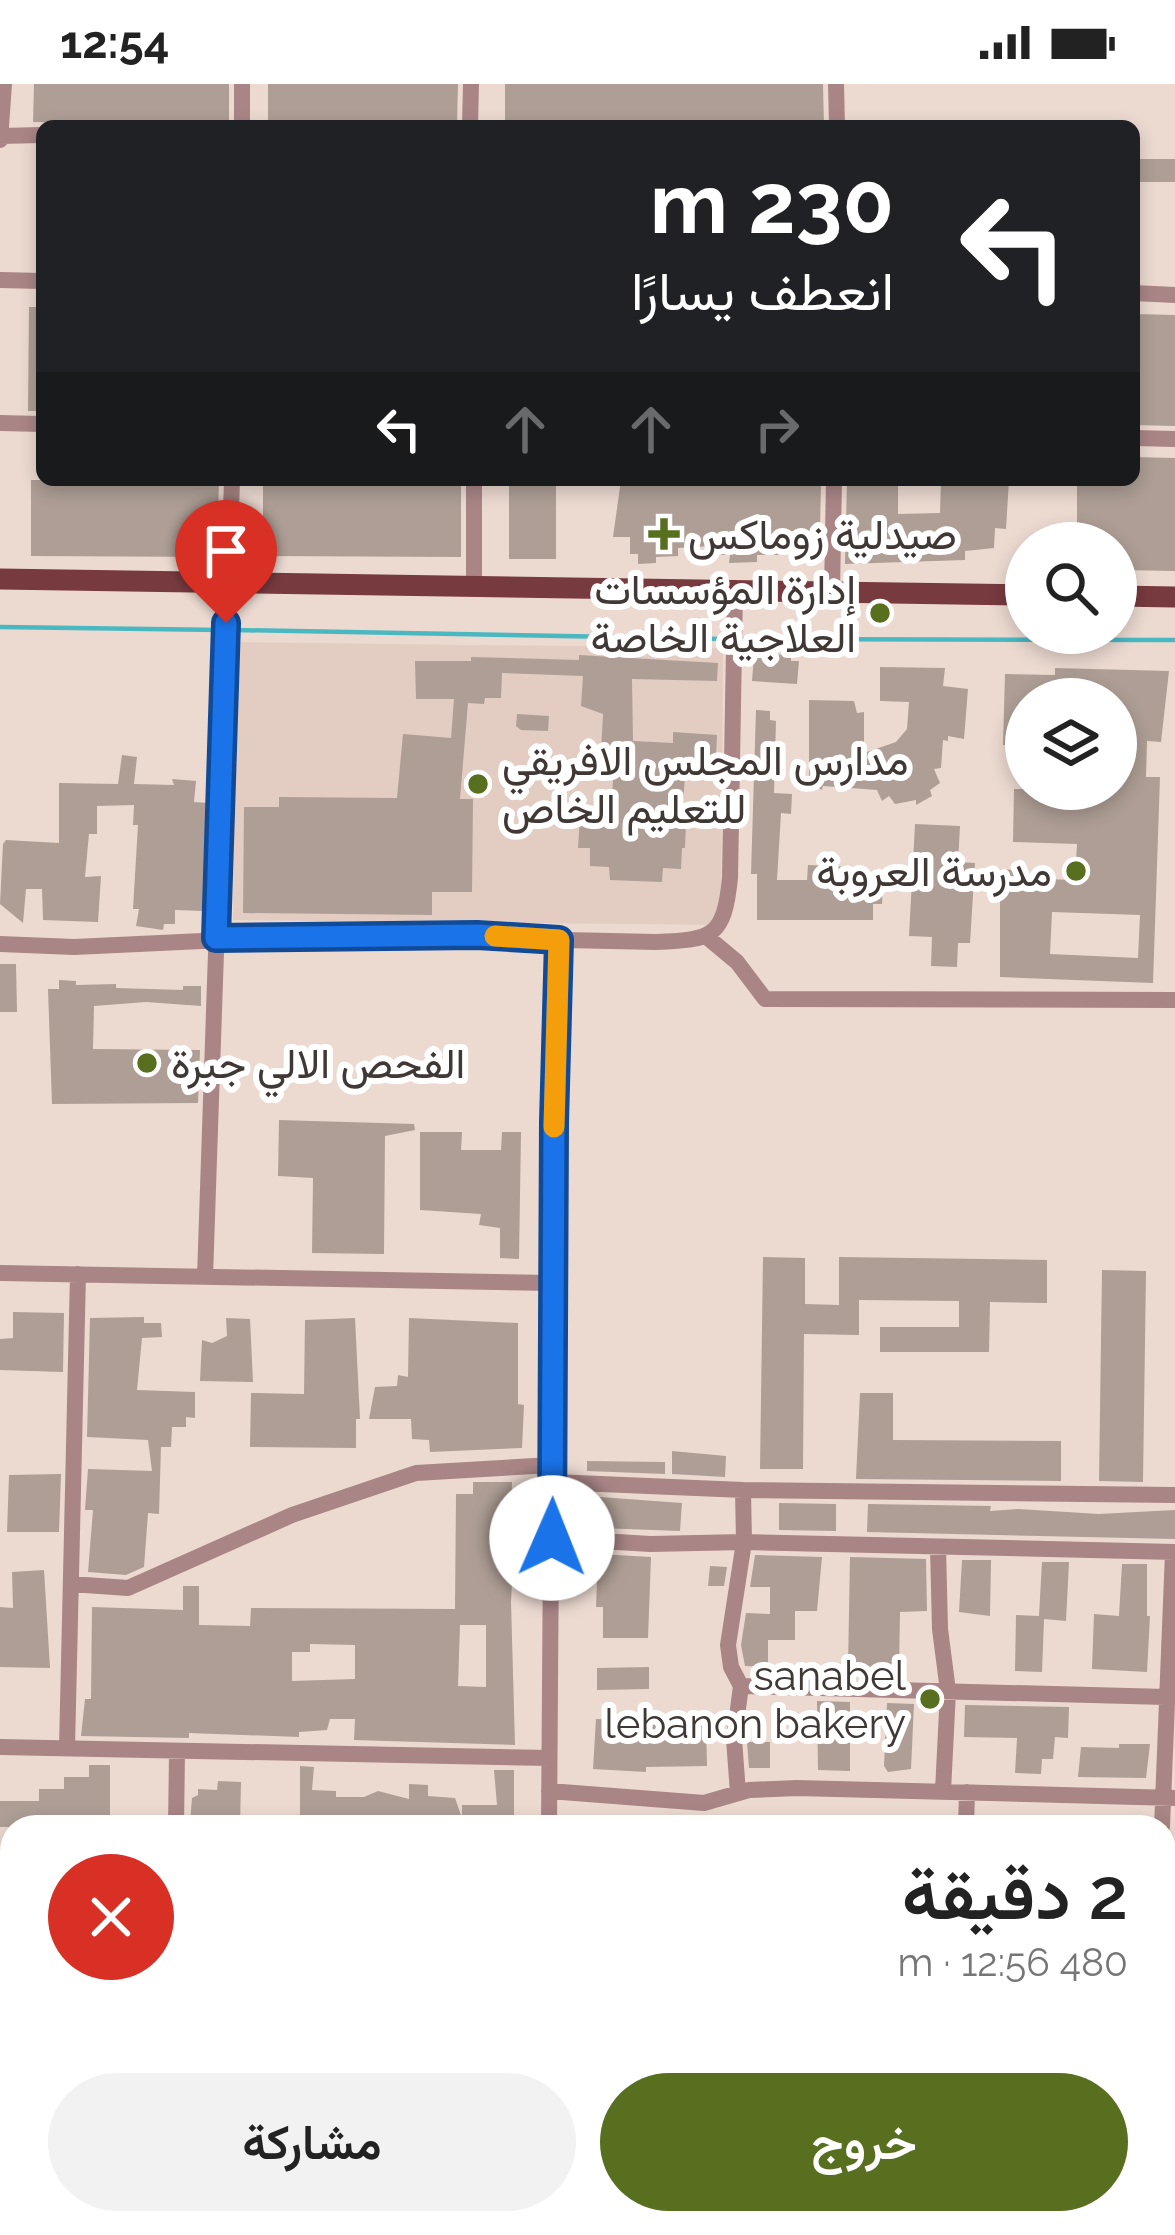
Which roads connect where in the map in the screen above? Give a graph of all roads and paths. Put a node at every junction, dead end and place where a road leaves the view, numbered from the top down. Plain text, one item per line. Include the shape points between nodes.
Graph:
1 (4, 84) edge
2 (242, 84) edge
3 (471, 84) edge
4 (836, 84) edge
5 (242, 120) edge
6 (470, 120) edge
7 (837, 120) edge
8 (36, 135) edge
9 (1, 137) edge
10 (0, 280) edge
11 (36, 280) edge
12 (1140, 292) edge
13 (1175, 295) edge
14 (0, 423) edge
15 (36, 424) edge
16 (1140, 438) edge
17 (1175, 439) edge
18 (232, 486) edge
19 (473, 486) edge
20 (834, 486) edge
21 (0, 579) edge
22 (227, 583) junction
23 (474, 586) junction
24 (735, 590) junction
25 (832, 592) junction
26 (1005, 595) edge
27 (1137, 596) edge
28 (1175, 597) edge
29 (706, 937) junction
30 (216, 938) junction
31 (559, 940) junction
32 (0, 944) edge
33 (1175, 1000) edge
34 (0, 1273) edge
35 (78, 1274) junction
36 (205, 1276) junction
37 (553, 1282) junction
38 (552, 1473) junction
39 (743, 1490) junction
40 (1175, 1495) edge
41 (552, 1538) junction
42 (744, 1542) junction
43 (938, 1547) junction
44 (1174, 1552) edge
45 (70, 1584) junction
46 (740, 1686) junction
47 (948, 1690) junction
48 (1166, 1697) junction
49 (0, 1747) edge
50 (67, 1748) junction
51 (176, 1752) junction
52 (549, 1758) junction
53 (550, 1791) junction
54 (738, 1792) junction
55 (943, 1792) junction
56 (967, 1792) junction
57 (1169, 1798) edge
58 (176, 1815) edge
59 (549, 1815) edge
60 (966, 1815) edge

1 - 9 street
2 - 5 street
3 - 6 street
4 - 7 street
8 - 9 street
10 - 11 street
12 - 13 street
14 - 15 street
16 - 17 street
18 - 22 street
19 - 23 street
20 - 25 street
21 - 22 main road
22 - 23 main road
22 - 30 street
23 - 24 main road
24 - 25 main road
24 - 29 street via 730,878 724,918
25 - 26 main road
27 - 28 main road
29 - 31 street
29 - 33 street via 765,999
30 - 31 street
30 - 32 street
30 - 36 street
31 - 37 street
34 - 35 street
35 - 36 street
35 - 45 street
36 - 37 street
37 - 38 street
38 - 39 street
38 - 41 street
38 - 45 street via 416,1473 292,1515 140,1584
39 - 40 street
39 - 42 street
41 - 42 street
41 - 52 street
42 - 43 street
42 - 46 street via 728,1645
43 - 44 street
43 - 47 street
44 - 48 street
45 - 50 street
46 - 47 street
46 - 54 street
47 - 48 street
47 - 55 street
48 - 57 street
49 - 50 street
50 - 51 street
51 - 52 street
51 - 58 street
52 - 53 street
53 - 54 street via 704,1803
53 - 59 street
54 - 55 street
55 - 56 street
56 - 57 street
56 - 60 street

